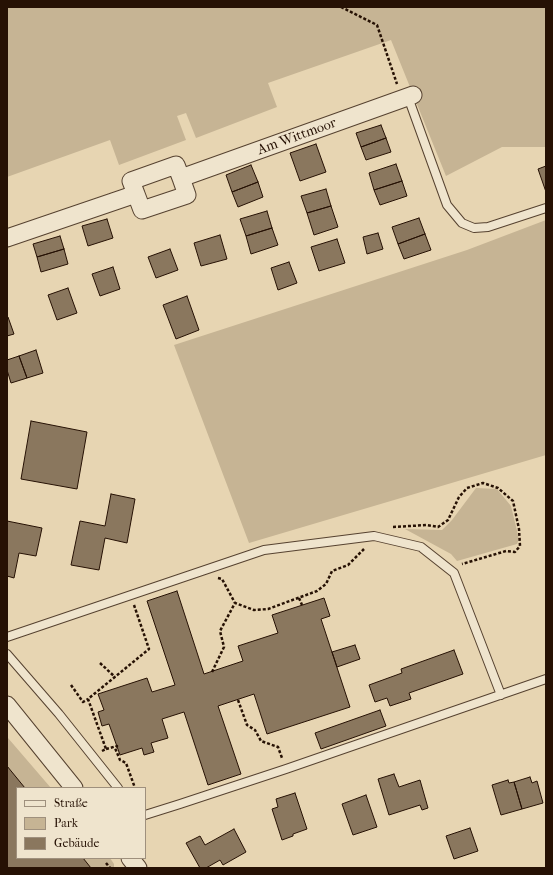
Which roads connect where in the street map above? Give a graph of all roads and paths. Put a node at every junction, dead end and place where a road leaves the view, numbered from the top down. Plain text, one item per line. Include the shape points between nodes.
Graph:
1 (342, 7) edge
2 (408, 97) junction
3 (181, 178) junction
4 (136, 194) junction
5 (546, 208) edge
6 (7, 238) edge
7 (374, 536) junction
8 (448, 568) junction
9 (197, 572) junction
10 (131, 595) junction
11 (299, 598) junction
12 (236, 603) junction
13 (302, 605) dead end
14 (7, 637) edge
15 (7, 654) edge
16 (100, 663) dead end
17 (212, 672) dead end
18 (115, 677) junction
19 (546, 679) edge
20 (71, 685) dead end
21 (501, 695) junction
22 (88, 700) junction
23 (238, 700) dead end
24 (7, 705) edge
25 (106, 749) junction
26 (92, 754) junction
27 (286, 769) junction
28 (73, 787) edge
29 (117, 787) edge
30 (136, 787) edge
31 (146, 815) edge
32 (131, 859) edge
33 (106, 864) dead end
34 (110, 868) edge
35 (138, 868) edge

1 - 2 path via 377,25
2 - 3 street, Am Wittmoor
2 - 5 lane via 447,205 462,223 474,228 488,227
3 - 4 street via 176,165 131,181
3 - 4 street via 187,195 142,210
4 - 6 street
7 - 8 lane via 421,547
7 - 8 path via 385,528 427,525 438,527 448,520 459,497 467,488 483,483 498,488 513,501 520,546 514,552 506,551
7 - 9 lane via 264,550
7 - 11 path via 348,565 332,571 326,584 317,591
8 - 21 lane via 454,573
9 - 10 lane
9 - 12 path via 222,579
10 - 14 lane
10 - 18 path via 149,649
11 - 12 path via 268,609 254,610
11 - 13 path
12 - 17 path via 220,631 224,647
15 - 26 lane
16 - 18 path
18 - 22 path
19 - 21 lane
20 - 22 path via 84,702
21 - 27 lane
22 - 25 path
23 - 27 path via 247,725 255,730 261,741 278,747
24 - 28 street
25 - 26 path
25 - 30 path via 117,746 115,748 120,760 126,763
26 - 29 lane
27 - 31 lane
32 - 35 street
33 - 34 path

